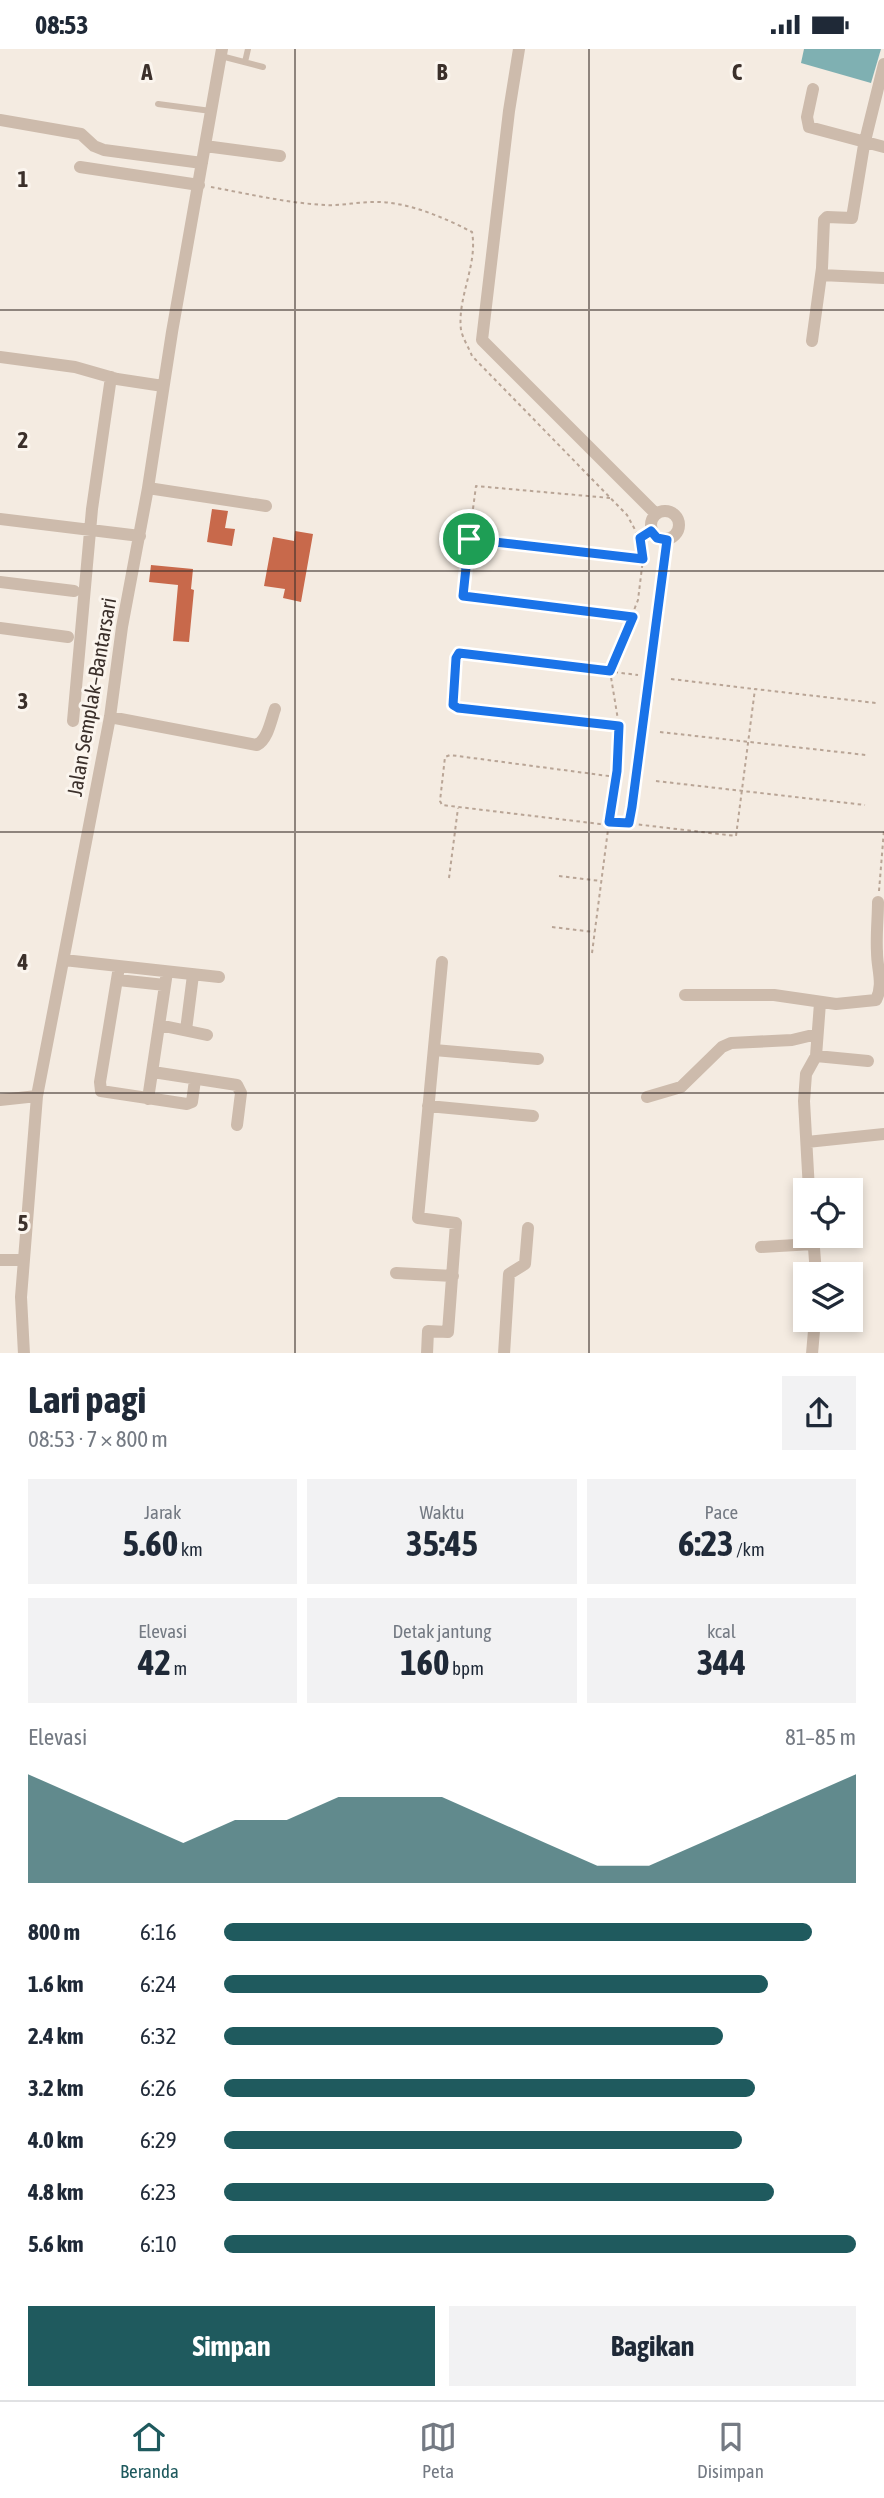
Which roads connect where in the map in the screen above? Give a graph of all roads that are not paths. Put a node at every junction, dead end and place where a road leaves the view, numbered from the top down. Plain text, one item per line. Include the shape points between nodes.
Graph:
1 (248, 49) edge
2 (519, 49) edge
3 (222, 53) edge
4 (245, 62) junction
5 (884, 64) edge
6 (263, 67) dead end
7 (813, 89) dead end
8 (158, 104) dead end
9 (211, 111) junction
10 (0, 120) edge
11 (865, 142) junction
12 (205, 146) junction
13 (884, 147) edge
14 (279, 156) dead end
15 (202, 163) junction
16 (80, 167) dead end
17 (199, 185) junction
18 (821, 275) junction
19 (884, 278) edge
20 (813, 341) dead end
21 (0, 357) edge
22 (111, 377) junction
23 (163, 386) junction
24 (148, 488) junction
25 (266, 506) dead end
26 (656, 514) junction
27 (0, 519) edge
28 (90, 530) junction
29 (140, 536) junction
30 (667, 540) junction
31 (0, 582) edge
32 (74, 591) dead end
33 (0, 628) edge
34 (68, 637) dead end
35 (275, 709) dead end
36 (110, 717) junction
37 (73, 721) dead end
38 (632, 807) road end
39 (878, 902) road end
40 (64, 960) junction
41 (442, 962) dead end
42 (119, 967) junction
43 (193, 975) junction
44 (219, 977) dead end
45 (166, 979) junction
46 (118, 980) junction
47 (685, 995) dead end
48 (820, 1003) junction
49 (159, 1025) junction
50 (186, 1030) junction
51 (817, 1034) junction
52 (207, 1035) dead end
53 (434, 1050) junction
54 (816, 1056) junction
55 (538, 1059) dead end
56 (868, 1061) dead end
57 (153, 1072) junction
58 (195, 1080) junction
59 (37, 1096) junction
60 (647, 1097) dead end
61 (148, 1098) junction
62 (0, 1100) edge
63 (428, 1106) junction
64 (533, 1116) dead end
65 (237, 1125) dead end
66 (884, 1134) edge
67 (807, 1142) junction
68 (808, 1178) edge
69 (528, 1228) dead end
70 (793, 1243) edge
71 (761, 1247) dead end
72 (0, 1260) edge
73 (24, 1260) junction
74 (396, 1273) dead end
75 (453, 1276) junction
76 (814, 1332) edge
77 (24, 1353) edge
78 (427, 1353) edge
79 (504, 1353) edge
80 (812, 1353) edge

1 - 4 lane
2 - 26 street via 482,340
3 - 4 lane
3 - 9 street, Jalan Semplak–Bantarsari
4 - 6 lane
5 - 11 street
7 - 11 street via 808,127
8 - 9 lane
9 - 12 street, Jalan Semplak–Bantarsari
10 - 15 street via 81,134 104,150
11 - 13 street
11 - 18 street via 852,219 824,220
12 - 14 street
12 - 15 street, Jalan Semplak–Bantarsari
15 - 17 street, Jalan Semplak–Bantarsari
16 - 17 street
17 - 23 street, Jalan Semplak–Bantarsari
18 - 19 street
18 - 20 street
21 - 22 street
22 - 23 street
22 - 28 street
23 - 24 street, Jalan Semplak–Bantarsari
24 - 25 street
24 - 29 street, Jalan Semplak–Bantarsari
26 - 30 street via 650,521 651,531
26 - 30 street via 666,511 675,515 676,535
27 - 28 street
28 - 29 street
28 - 37 street
29 - 36 street, Jalan Semplak–Bantarsari
30 - 38 street
31 - 32 street
33 - 34 street
35 - 36 street via 265,737 257,745
36 - 40 street, Jalan Semplak–Bantarsari
39 - 48 street via 876,949 881,992 876,1000
40 - 42 street
40 - 59 street, Jalan Semplak–Bantarsari
41 - 53 street
42 - 45 street
42 - 46 street
43 - 44 street
43 - 45 street
43 - 50 street
45 - 46 street
45 - 49 street
46 - 61 street via 100,1089
47 - 48 street via 774,995
48 - 51 street
49 - 50 street
49 - 57 street
50 - 52 street
51 - 54 street
51 - 60 street via 731,1043 681,1087
53 - 55 street
53 - 63 street
54 - 56 street
54 - 67 street via 806,1074 803,1115
57 - 58 street
57 - 61 street
58 - 61 street via 190,1104
58 - 65 street via 241,1089
59 - 62 street
59 - 73 street, Jalan Semplak–Bantarsari
63 - 64 street
63 - 75 street via 418,1218 456,1223
66 - 67 street
67 - 68 street
69 - 79 street via 525,1264 509,1274
70 - 71 street
72 - 73 street
73 - 77 street, Jalan Semplak–Bantarsari
74 - 75 street
75 - 78 street via 448,1332 428,1331
76 - 80 street

